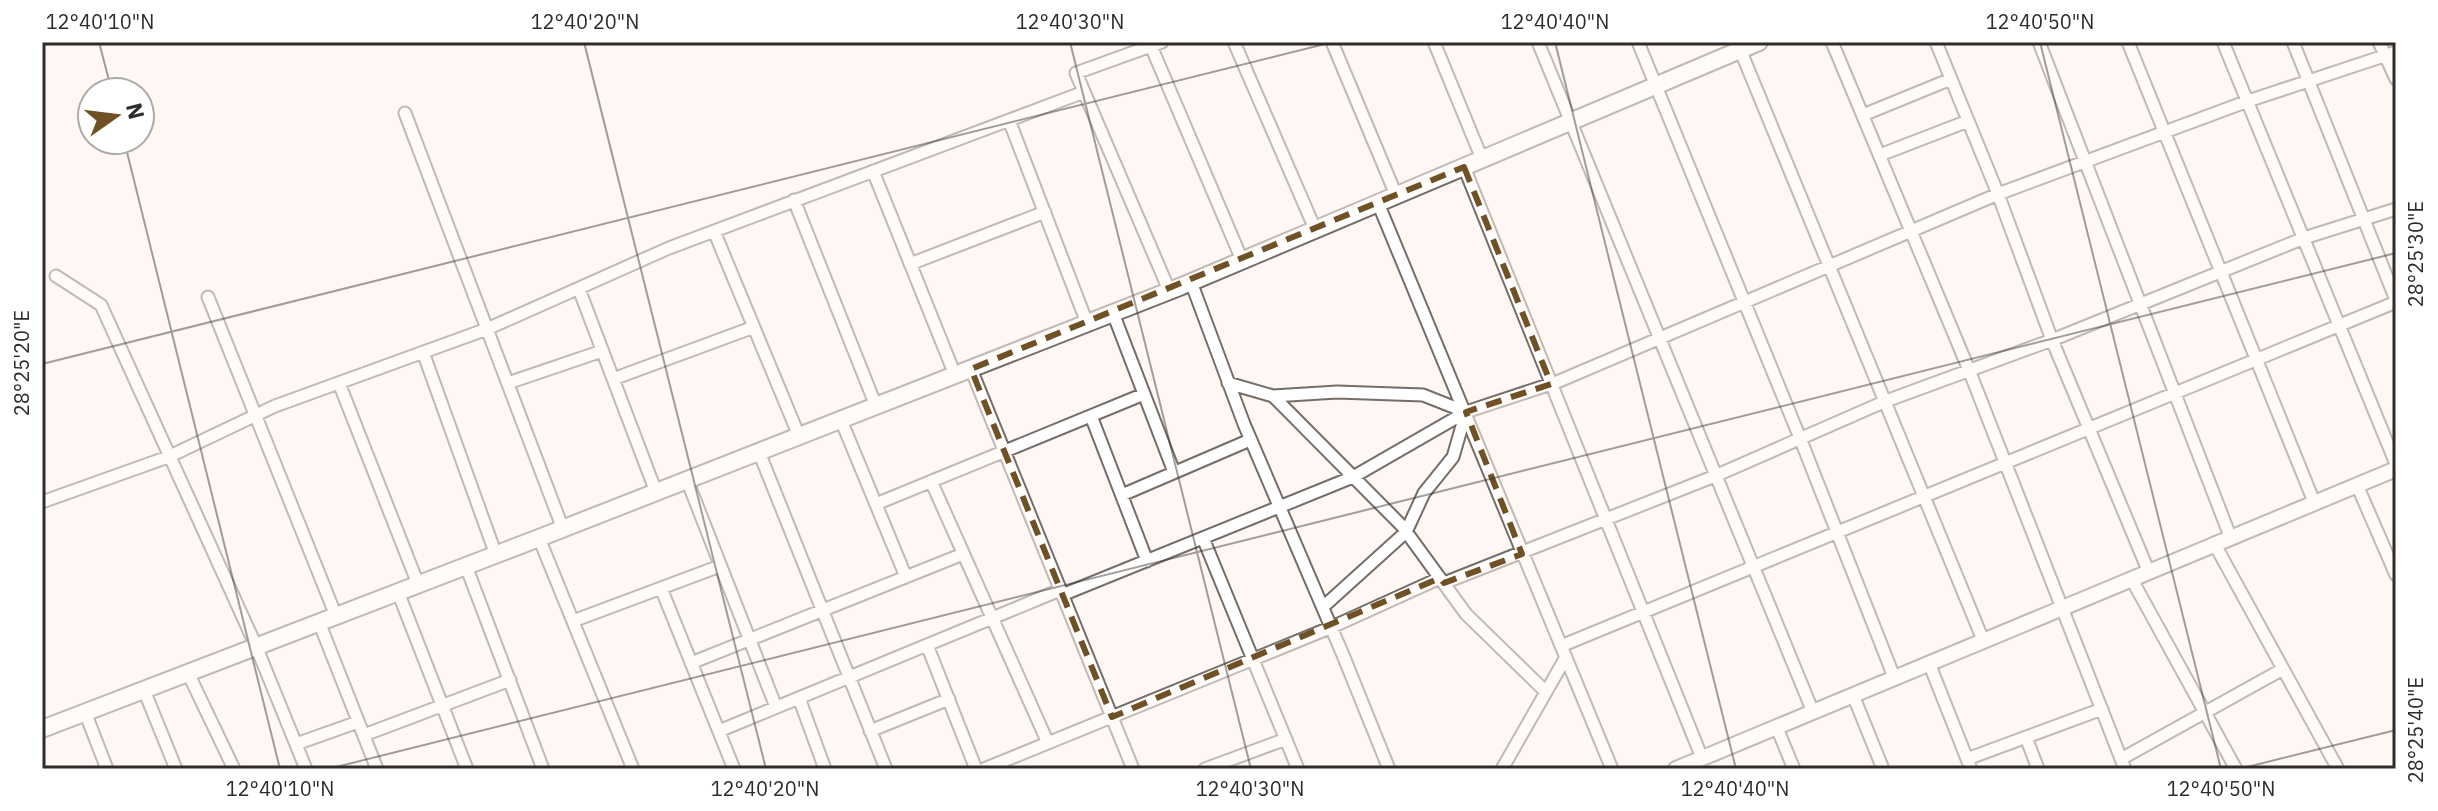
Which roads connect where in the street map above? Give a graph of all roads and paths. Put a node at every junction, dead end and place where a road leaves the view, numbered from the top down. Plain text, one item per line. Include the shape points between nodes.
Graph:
1 (1234, 42) edge
2 (1332, 42) edge
3 (1434, 42) edge
4 (1538, 42) edge
5 (1638, 42) edge
6 (1759, 42) edge
7 (1832, 42) edge
8 (1936, 42) edge
9 (2039, 42) edge
10 (2128, 42) edge
11 (2223, 42) edge
12 (2293, 42) edge
13 (2379, 42) edge
14 (1157, 44) edge
15 (1739, 46) edge
16 (2391, 54) edge
17 (1951, 79) junction
18 (2396, 79) edge
19 (2308, 81) junction
20 (1655, 86) junction
21 (1084, 92) junction
22 (2248, 101) junction
23 (405, 113) dead end
24 (1863, 115) junction
25 (1009, 120) junction
26 (1968, 121) junction
27 (1570, 122) junction
28 (2164, 132) junction
29 (1880, 155) junction
30 (1482, 159) junction
31 (2086, 161) junction
32 (1464, 167) junction
33 (873, 171) junction
34 (1998, 194) junction
35 (1396, 195) junction
36 (794, 200) junction
37 (1378, 203) junction
38 (2396, 209) edge
39 (1045, 212) junction
40 (2363, 220) junction
41 (1315, 229) junction
42 (714, 231) junction
43 (1912, 231) junction
44 (2304, 238) junction
45 (1242, 260) junction
46 (910, 264) junction
47 (1831, 266) junction
48 (2221, 272) junction
49 (56, 276) dead end
50 (1191, 282) junction
51 (579, 289) junction
52 (1169, 290) junction
53 (208, 297) dead end
54 (2396, 301) edge
55 (1745, 302) junction
56 (2141, 304) junction
57 (1113, 313) junction
58 (1087, 323) junction
59 (2339, 326) junction
60 (754, 327) junction
61 (487, 329) junction
62 (1658, 339) junction
63 (2052, 340) junction
64 (602, 351) junction
65 (423, 352) junction
66 (2256, 360) junction
67 (1969, 370) junction
68 (963, 372) junction
69 (613, 379) junction
70 (339, 383) junction
71 (508, 383) junction
72 (1228, 383) junction
73 (1551, 384) junction
74 (2175, 393) junction
75 (1144, 394) junction
76 (1273, 396) junction
77 (1886, 401) junction
78 (876, 406) junction
79 (1466, 412) junction
80 (256, 415) junction
81 (1091, 416) junction
82 (841, 420) junction
83 (2089, 429) junction
84 (799, 436) junction
85 (1800, 438) junction
86 (1250, 440) junction
87 (1004, 451) junction
88 (759, 452) junction
89 (168, 457) junction
90 (2006, 463) junction
91 (2396, 466) edge
92 (1174, 472) junction
93 (1715, 476) junction
94 (1353, 477) junction
95 (687, 480) junction
96 (931, 481) junction
97 (2357, 485) junction
98 (656, 492) junction
99 (1122, 495) junction
100 (1925, 496) junction
101 (42, 502) edge
102 (2314, 502) junction
103 (876, 504) junction
104 (1280, 507) junction
105 (1606, 520) junction
106 (563, 529) junction
107 (1406, 532) junction
108 (1837, 532) junction
109 (2230, 536) junction
110 (539, 538) junction
111 (1203, 538) junction
112 (2214, 543) junction
113 (963, 554) junction
114 (1522, 554) junction
115 (496, 555) junction
116 (1147, 561) junction
117 (466, 566) junction
118 (720, 566) junction
119 (1753, 567) junction
120 (2148, 570) junction
121 (2396, 575) edge
122 (906, 577) junction
123 (2131, 578) junction
124 (1442, 580) junction
125 (418, 584) junction
126 (661, 588) junction
127 (398, 592) junction
128 (1061, 593) junction
129 (2062, 606) junction
130 (1323, 607) junction
131 (822, 611) junction
132 (1643, 612) junction
133 (336, 616) junction
134 (992, 618) junction
135 (573, 621) junction
136 (319, 622) junction
137 (1332, 627) junction
138 (749, 640) junction
139 (1983, 640) junction
140 (927, 645) junction
141 (256, 646) junction
142 (1564, 652) junction
143 (1253, 659) junction
144 (691, 663) junction
145 (1929, 663) junction
146 (2283, 669) junction
147 (188, 673) junction
148 (849, 677) junction
149 (1894, 677) junction
150 (510, 680) junction
151 (144, 690) junction
152 (1546, 692) junction
153 (1853, 695) junction
154 (799, 698) junction
155 (949, 699) junction
156 (442, 706) junction
157 (776, 707) junction
158 (2102, 709) junction
159 (85, 712) junction
160 (1813, 712) junction
161 (2205, 712) junction
162 (1112, 717) junction
163 (358, 722) junction
164 (1777, 728) junction
165 (42, 729) edge
166 (719, 731) junction
167 (870, 731) junction
168 (364, 735) junction
169 (2026, 737) junction
170 (1286, 739) junction
171 (1048, 743) junction
172 (296, 744) junction
173 (1702, 758) junction
174 (1969, 764) edge
175 (2123, 764) edge
176 (1226, 765) edge
177 (107, 769) edge
178 (176, 769) edge
179 (234, 769) edge
180 (306, 769) edge
181 (377, 769) edge
182 (467, 769) edge
183 (543, 769) edge
184 (633, 769) edge
185 (734, 769) edge
186 (825, 769) edge
187 (886, 769) edge
188 (976, 769) edge
189 (984, 769) edge
190 (1133, 769) edge
191 (1205, 769) edge
192 (1298, 769) edge
193 (1389, 769) edge
194 (1502, 769) edge
195 (1612, 769) edge
196 (1676, 769) edge
197 (1794, 769) edge
198 (1883, 769) edge
199 (2038, 769) edge
200 (2236, 769) edge
201 (2338, 769) edge

1 - 41 street
2 - 35 street
3 - 30 street
4 - 27 street
5 - 20 street
6 - 15 main road
7 - 24 street
8 - 17 street
9 - 31 street
10 - 28 street
11 - 22 street
12 - 19 street
13 - 16 street
14 - 21 street via 1076,73
14 - 45 street
15 - 20 main road
15 - 47 street
16 - 18 street
16 - 19 street
17 - 24 street
17 - 26 street
19 - 22 street
19 - 40 street
20 - 27 main road
20 - 55 street
21 - 25 street
21 - 52 street
22 - 28 street
22 - 44 street
23 - 61 street
24 - 29 street
25 - 33 street
25 - 39 street
26 - 29 street
26 - 34 street
27 - 30 main road
27 - 62 street
28 - 31 street
28 - 48 street
29 - 43 street
30 - 32 main road
31 - 34 street
31 - 56 street
32 - 35 main road
32 - 73 street
33 - 36 street
33 - 46 street
34 - 43 street
34 - 63 street
35 - 37 main road
36 - 42 street
36 - 78 street
37 - 41 main road
37 - 79 street
38 - 40 street
39 - 46 street
39 - 58 street
40 - 44 street
40 - 54 street
41 - 45 main road
42 - 51 street
42 - 60 street
43 - 47 street
43 - 67 street
44 - 48 street
44 - 59 street
45 - 50 main road
46 - 68 street
47 - 55 street
47 - 77 street
48 - 56 street
48 - 66 street
49 - 89 street via 101,305
50 - 52 main road
50 - 72 street
51 - 61 street
51 - 64 street
52 - 57 main road
53 - 80 street
54 - 59 street
55 - 62 street
55 - 85 street
56 - 63 street
56 - 74 street
57 - 58 main road
57 - 75 street
58 - 68 main road
59 - 66 street
59 - 91 street
60 - 69 street
60 - 84 street
61 - 65 street
61 - 71 street
62 - 73 street
62 - 93 street
63 - 67 street
63 - 83 street
64 - 69 street
64 - 71 street
65 - 70 street
65 - 115 street
66 - 74 street
66 - 102 street
67 - 77 street
67 - 90 street
68 - 78 main road
68 - 87 street
69 - 98 street
70 - 80 street
70 - 125 street
71 - 106 street
72 - 76 street
72 - 86 street
73 - 79 street
73 - 105 street
74 - 83 street
74 - 109 street
75 - 81 street
75 - 92 street
76 - 79 street via 1423,395
76 - 94 street
77 - 85 street
77 - 100 street
78 - 82 main road
79 - 94 street
79 - 107 street via 1453,457 1424,493
79 - 114 street
80 - 89 street
80 - 133 street
81 - 87 street
81 - 99 street
82 - 84 main road
82 - 103 street
83 - 90 street
83 - 120 street
84 - 88 main road
85 - 93 street
85 - 108 street
86 - 92 street
86 - 104 street
87 - 96 street
87 - 128 street
88 - 95 main road
88 - 131 street
89 - 101 street
89 - 141 street
90 - 100 street
90 - 129 street
91 - 97 street
92 - 99 street
93 - 105 street
93 - 119 street
94 - 104 street
94 - 107 street
95 - 98 main road
95 - 118 street
96 - 103 street
96 - 113 street
97 - 102 street
97 - 121 street
98 - 106 main road
99 - 116 street
100 - 108 street
100 - 139 street
102 - 109 street
103 - 122 street
104 - 111 street
104 - 130 street
105 - 114 street
105 - 132 street
106 - 110 main road
107 - 124 street
107 - 130 street
108 - 119 street
108 - 149 street
109 - 112 street
110 - 115 main road
110 - 135 street
111 - 116 street
111 - 143 street
112 - 120 street
112 - 146 street
113 - 122 street
113 - 134 street
114 - 124 street
114 - 142 street
115 - 117 main road
116 - 128 street
117 - 125 main road
117 - 150 street
118 - 126 street
118 - 138 street
119 - 132 street
119 - 160 street
120 - 123 street
122 - 131 street
123 - 129 street
123 - 161 street
124 - 137 street
124 - 152 street via 1466,614
125 - 127 main road
126 - 135 street
126 - 144 street
127 - 133 main road
127 - 156 street
128 - 134 street
128 - 162 street
129 - 139 street
129 - 158 street
130 - 137 street
131 - 138 street
131 - 148 street
132 - 142 street
132 - 173 street
133 - 136 main road
134 - 140 street
134 - 171 street
135 - 184 street
136 - 141 main road
136 - 163 street
137 - 143 street
137 - 193 street
138 - 144 street
138 - 157 street
139 - 145 street
140 - 148 street
140 - 155 street
141 - 147 main road
141 - 172 street
142 - 152 street
142 - 195 street
143 - 162 street
143 - 170 street
144 - 166 street
145 - 149 street
145 - 174 street
146 - 161 street
146 - 201 street
147 - 151 main road
147 - 179 street
148 - 154 street
148 - 167 street
149 - 153 street
150 - 156 street
150 - 183 street
151 - 159 main road
151 - 178 street
152 - 194 street
153 - 160 street
153 - 198 street
154 - 157 street
154 - 186 street
155 - 167 street
155 - 188 street
156 - 168 street
156 - 182 street
157 - 166 street
158 - 169 street
158 - 175 street
159 - 165 main road
159 - 177 street
160 - 164 street
161 - 175 street
161 - 200 street
162 - 171 street
162 - 190 street
163 - 168 street
163 - 172 street
164 - 173 street
164 - 197 street
166 - 185 street
167 - 187 street
168 - 181 street
169 - 174 street
169 - 199 street
170 - 176 street
170 - 192 street
171 - 189 street
172 - 180 street
173 - 196 street
176 - 191 street

